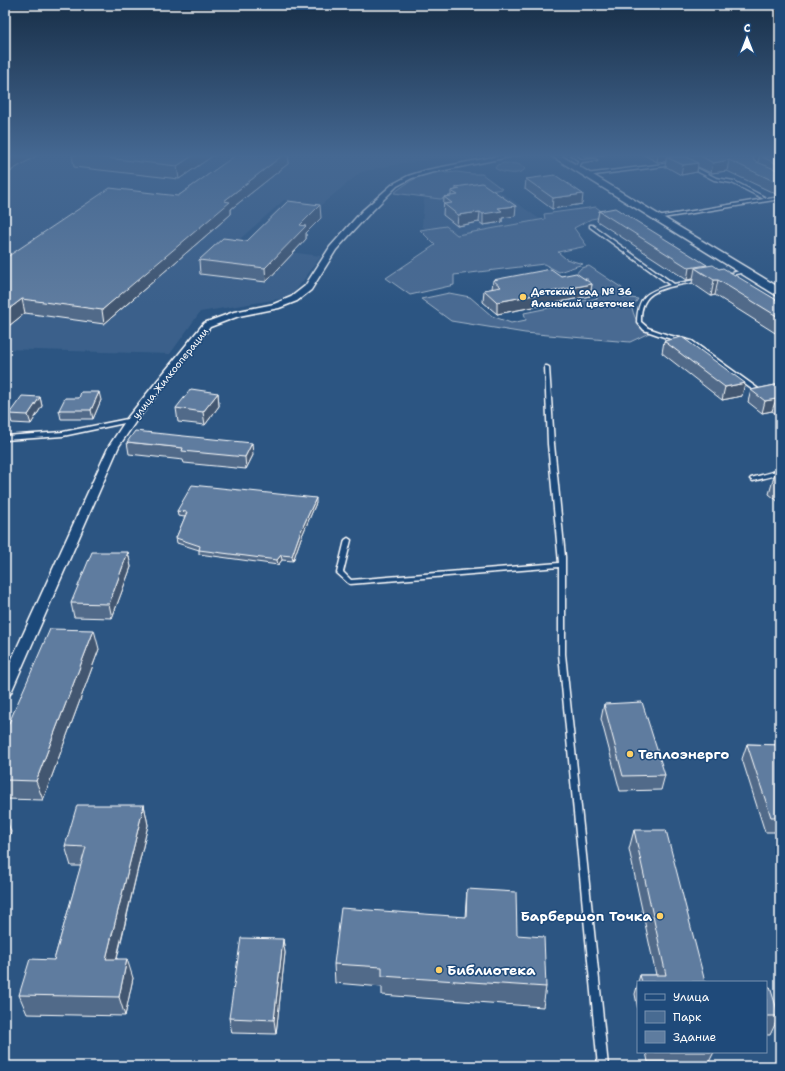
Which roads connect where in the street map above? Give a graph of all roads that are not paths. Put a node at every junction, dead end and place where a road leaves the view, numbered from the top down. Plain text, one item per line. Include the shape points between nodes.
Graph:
1 (374, 205) edge
2 (636, 205) edge
3 (737, 205) edge
4 (657, 218) junction
5 (591, 226) dead end
6 (744, 271) junction
7 (720, 276) edge
8 (707, 279) edge
9 (673, 285) junction
10 (780, 293) edge
11 (547, 367) dead end
12 (768, 393) edge
13 (132, 419) junction
14 (5, 438) edge
15 (780, 472) edge
16 (753, 479) dead end
17 (348, 540) dead end
18 (562, 565) junction
19 (5, 690) edge
20 (603, 1066) edge

1 - 13 street, улица Жилкооперации via 333,249 308,288 294,299 207,325
2 - 4 main road
3 - 4 lane
4 - 6 main road
5 - 9 lane
6 - 7 lane
6 - 10 main road
8 - 9 lane
9 - 12 lane via 648,294 638,313 639,322 646,329 690,342 762,394
11 - 18 lane
13 - 14 lane via 63,434
13 - 19 street, улица Жилкооперации via 114,446
15 - 16 lane
17 - 18 lane via 340,573 350,582
18 - 20 lane via 562,654

